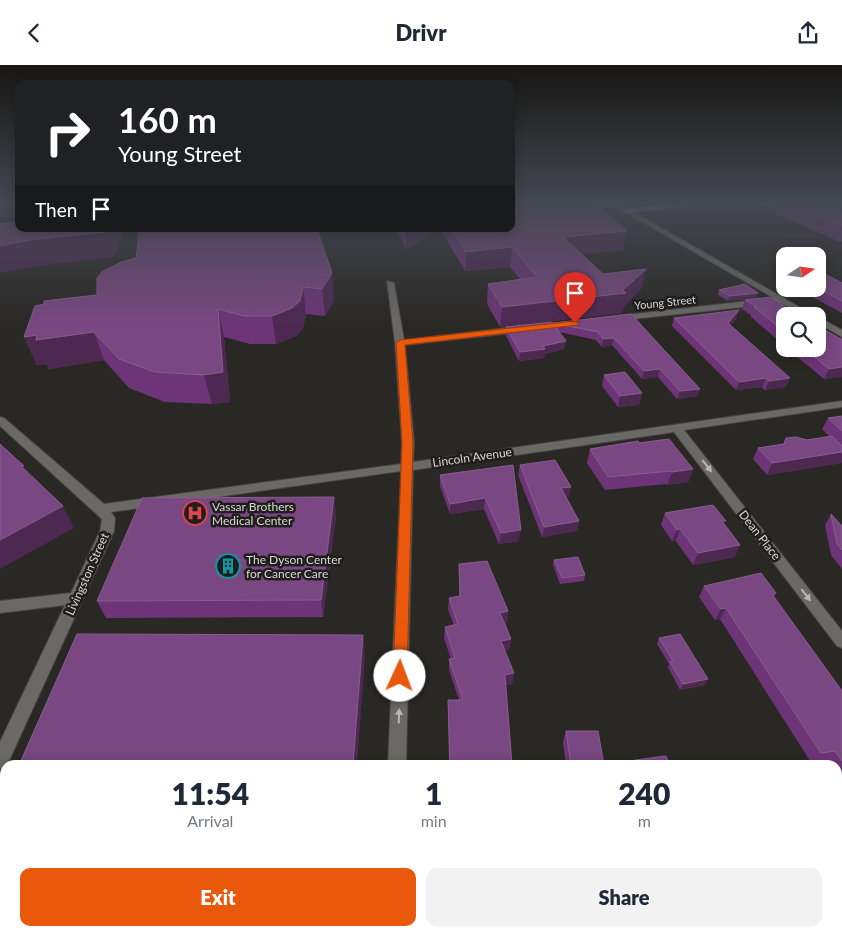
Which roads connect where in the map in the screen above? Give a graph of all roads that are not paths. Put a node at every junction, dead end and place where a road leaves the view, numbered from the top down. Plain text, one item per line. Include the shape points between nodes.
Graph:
1 (683, 244) edge
2 (390, 283) dead end
3 (783, 300) junction
4 (795, 307) edge
5 (607, 320) edge
6 (826, 325) edge
7 (528, 329) edge
8 (842, 334) edge
9 (400, 343) junction
10 (842, 404) edge
11 (0, 420) edge
12 (677, 428) junction
13 (406, 467) junction
14 (101, 509) junction
15 (76, 598) junction
16 (0, 607) edge
17 (842, 642) edge
18 (0, 760) edge
19 (397, 760) edge

1 - 3 street
2 - 9 street
3 - 4 street
3 - 5 street, Young Street
6 - 8 street
7 - 9 street
9 - 13 street via 408,443
10 - 12 street, Lincoln Avenue
11 - 14 street
12 - 13 street, Lincoln Avenue
12 -> 17 street, Dean Place
13 - 14 street, Lincoln Avenue
19 -> 13 street
14 - 15 street, Livingston Street via 109,519 107,531
15 - 16 street
15 - 18 street, Livingston Street

